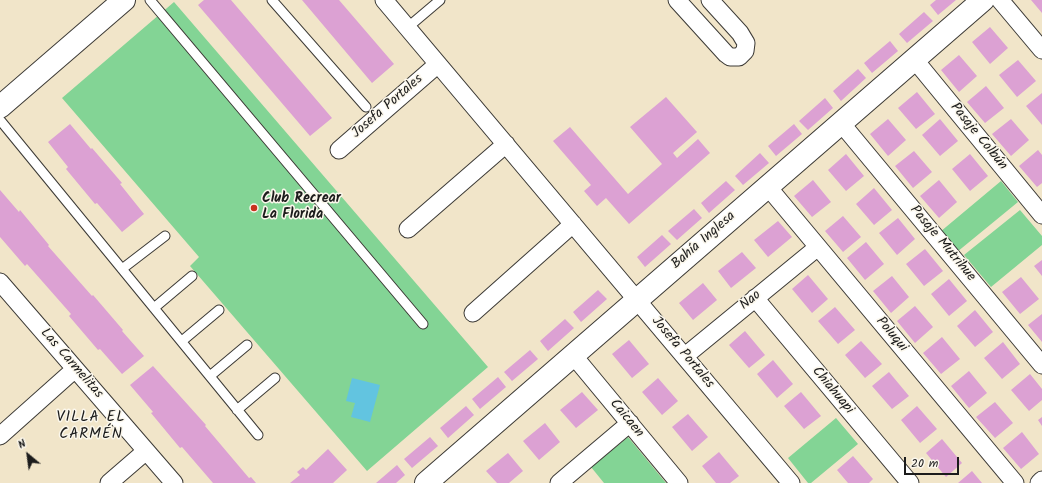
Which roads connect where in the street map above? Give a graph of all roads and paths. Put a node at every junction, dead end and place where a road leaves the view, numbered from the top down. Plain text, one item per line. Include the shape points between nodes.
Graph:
1 (124, 0) edge
2 (150, 0) edge
3 (272, 0) edge
4 (384, 0) edge
5 (440, 0) edge
6 (677, 0) edge
7 (710, 0) edge
8 (983, 0) edge
9 (1000, 0) edge
10 (407, 28) junction
11 (1042, 50) edge
12 (914, 59) junction
13 (438, 64) junction
14 (0, 107) edge
15 (366, 107) dead end
16 (0, 120) edge
17 (841, 123) junction
18 (506, 144) junction
19 (339, 150) dead end
20 (768, 186) junction
21 (1042, 215) edge
22 (573, 224) junction
23 (408, 229) dead end
24 (165, 236) dead end
25 (818, 247) junction
26 (122, 269) junction
27 (192, 276) dead end
28 (2, 289) edge
29 (755, 298) junction
30 (637, 299) junction
31 (154, 308) junction
32 (219, 310) dead end
33 (473, 313) dead end
34 (423, 324) dead end
35 (182, 341) junction
36 (247, 346) dead end
37 (573, 355) junction
38 (685, 356) junction
39 (1042, 365) edge
40 (75, 369) junction
41 (210, 376) junction
42 (274, 378) dead end
43 (237, 410) junction
44 (630, 423) junction
45 (258, 434) dead end
46 (0, 436) edge
47 (146, 451) junction
48 (1042, 480) edge
49 (109, 483) edge
50 (174, 483) edge
51 (426, 483) edge
52 (560, 483) edge
53 (678, 483) edge
54 (791, 483) edge
55 (910, 483) edge
56 (1015, 483) edge
57 (1039, 483) edge

1 - 14 street
2 - 34 lane
3 - 15 lane
4 - 10 street, Josefa Portales
5 - 10 lane
6 - 7 street via 726,54 730,57 739,57 745,51 746,42
8 - 12 street, Bahía Inglesa
9 - 11 street
10 - 13 street, Josefa Portales
12 - 17 street, Bahía Inglesa
12 - 21 street, Pasaje Colbún
13 - 18 street, Josefa Portales
13 - 19 street, Josefa Portales
16 - 26 lane
17 - 20 street, Bahía Inglesa
17 - 39 street, Pasaje Mutrihue
18 - 22 street, Josefa Portales
18 - 23 street
20 - 25 street, Poluqui
20 - 30 street, Bahía Inglesa
22 - 30 street, Josefa Portales
22 - 33 street
24 - 26 lane
25 - 29 street, Nao
25 - 56 street, Poluqui
26 - 31 lane
27 - 31 lane
28 - 40 street, Las Carmelitas
29 - 38 street, Nao
29 - 55 street, Chiahuapi
30 - 37 street, Bahía Inglesa
30 - 38 street, Josefa Portales
31 - 35 lane
32 - 35 lane
35 - 41 lane
36 - 41 lane
37 - 44 street, Caicaen
37 - 51 street, Bahía Inglesa
38 - 54 street, Josefa Portales
40 - 46 street
40 - 47 street, Las Carmelitas
41 - 43 lane
42 - 43 lane
43 - 45 lane
44 - 52 street
44 - 53 street, Caicaen
47 - 49 street
47 - 50 street, Las Carmelitas
48 - 57 street

